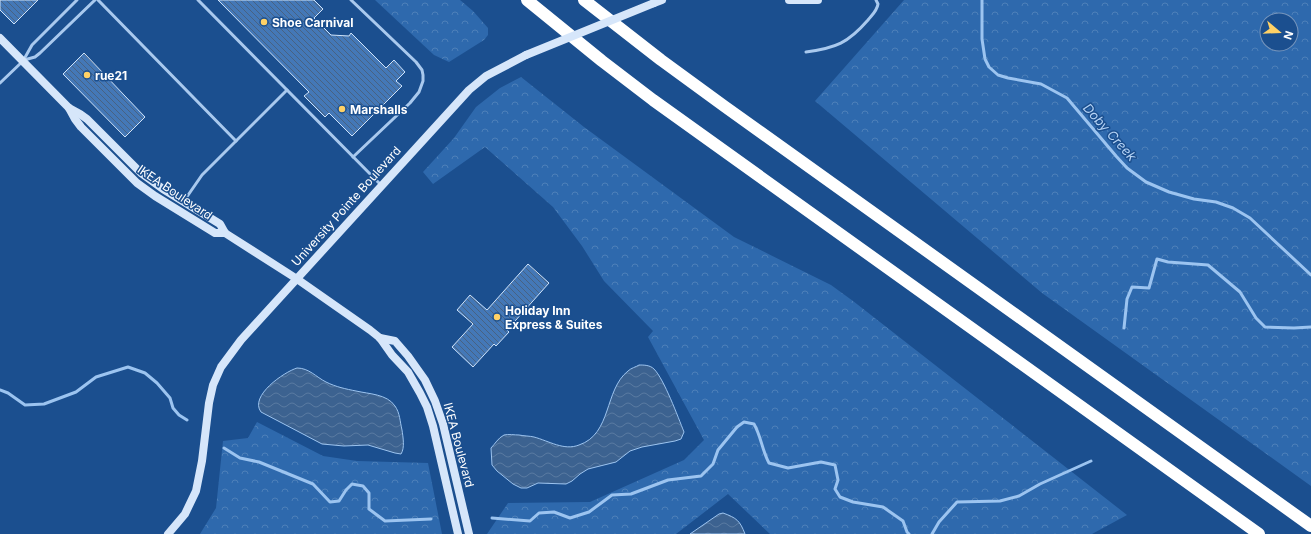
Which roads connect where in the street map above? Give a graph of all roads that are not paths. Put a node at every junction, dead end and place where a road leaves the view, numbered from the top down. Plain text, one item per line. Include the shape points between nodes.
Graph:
1 (77, 0) edge
2 (95, 0) edge
3 (98, 0) edge
4 (198, 0) edge
5 (351, 0) edge
6 (528, 0) edge
7 (584, 0) edge
8 (662, 0) edge
9 (789, 0) edge
10 (818, 0) edge
11 (876, 0) edge
12 (0, 38) edge
13 (806, 52) dead end
14 (23, 61) junction
15 (0, 83) edge
16 (287, 90) junction
17 (69, 108) junction
18 (236, 141) junction
19 (353, 157) junction
20 (382, 185) junction
21 (183, 202) junction
22 (225, 233) junction
23 (296, 279) junction
24 (380, 338) junction
25 (1311, 526) edge
26 (168, 534) edge
27 (458, 534) edge
28 (469, 534) edge
29 (1259, 534) edge

1 - 14 lane via 32,45
2 - 14 lane via 40,53
3 - 18 lane
4 - 16 lane
5 - 19 lane via 416,62 423,74 421,87 410,103
6 - 29 highway via 653,100
7 - 25 highway via 724,106
8 - 20 street, University Pointe Boulevard, bridge via 526,55 486,76 455,104
9 - 10 street
11 - 13 lane via 876,10 848,40 827,49
12 - 14 street, IKEA Boulevard
14 - 15 lane
14 - 17 street, IKEA Boulevard
16 - 18 lane
16 - 19 lane
17 - 21 street, IKEA Boulevard via 87,119 141,173
17 - 22 street, IKEA Boulevard via 81,127 137,182 215,233
18 - 21 lane via 202,175
19 - 20 lane
20 - 23 street, University Pointe Boulevard
21 - 22 street, IKEA Boulevard via 220,224
22 - 23 street, IKEA Boulevard
23 - 24 street, IKEA Boulevard
23 - 26 street, University Pointe Boulevard via 241,340 219,371 209,403 198,485 189,508
24 - 27 street, IKEA Boulevard via 408,372 427,406
24 - 28 street, IKEA Boulevard via 395,341 414,363 433,396

